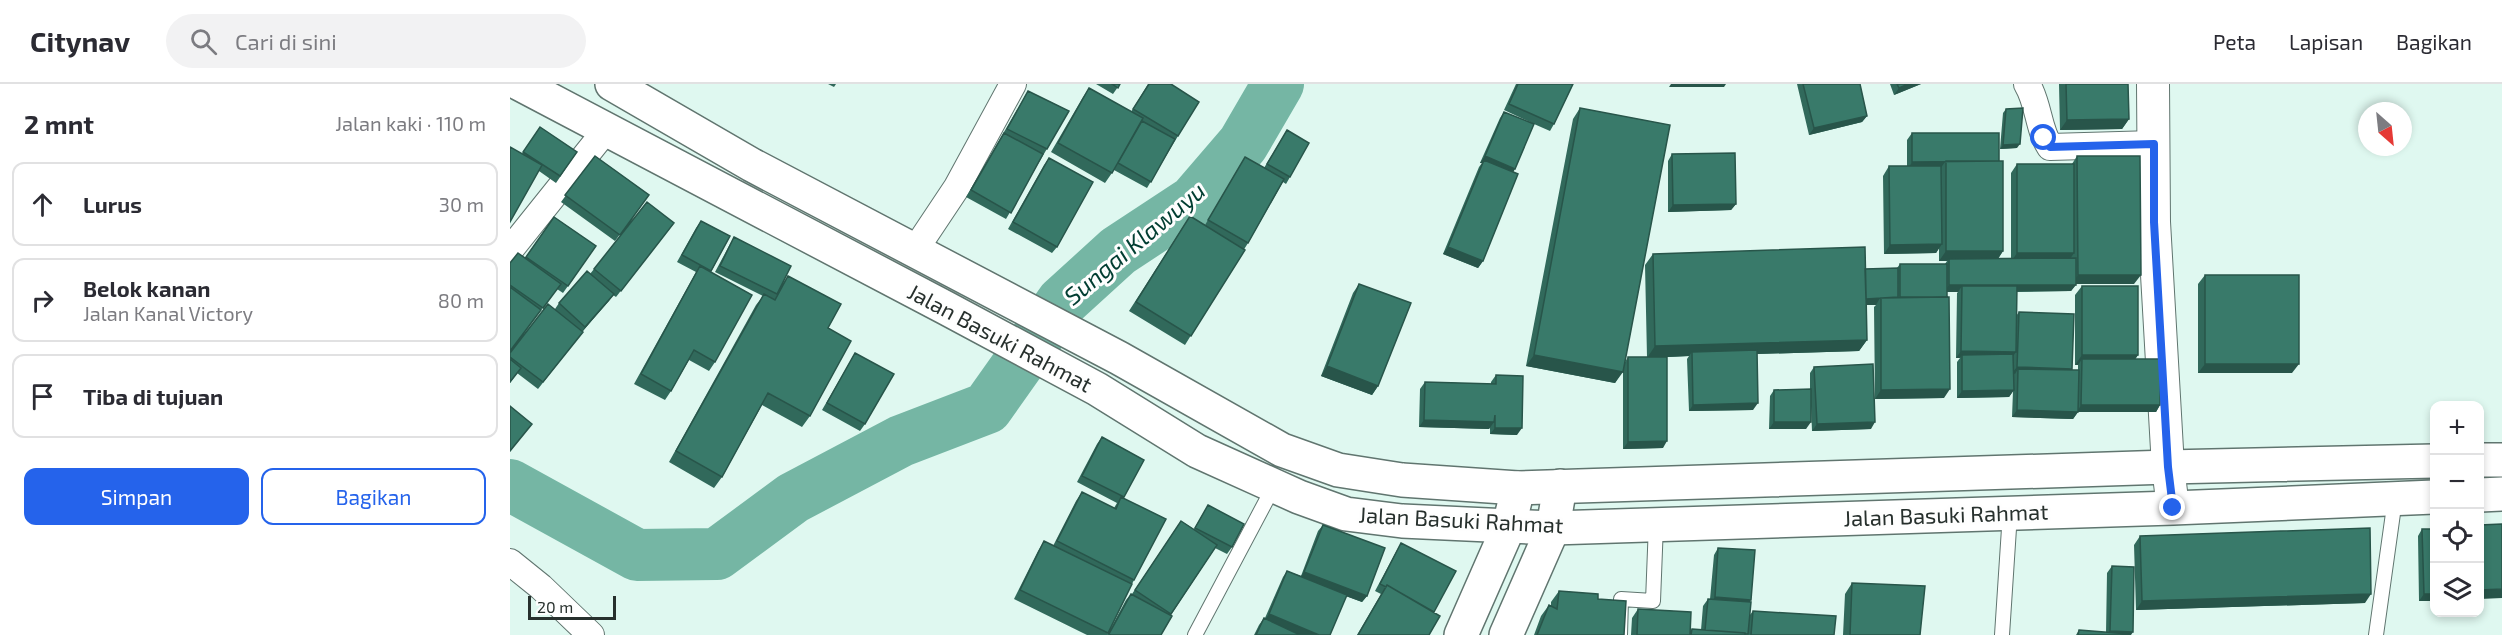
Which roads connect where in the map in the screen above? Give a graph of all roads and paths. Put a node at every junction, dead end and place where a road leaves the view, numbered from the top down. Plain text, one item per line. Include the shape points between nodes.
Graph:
1 (520, 84) edge
2 (612, 84) edge
3 (1013, 84) edge
4 (2027, 84) edge
5 (2153, 84) edge
6 (606, 130) junction
7 (2154, 144) junction
8 (752, 165) junction
9 (736, 198) junction
10 (510, 250) edge
11 (915, 250) junction
12 (2484, 460) edge
13 (2502, 460) edge
14 (2430, 461) edge
15 (2168, 467) junction
16 (1274, 486) junction
17 (1560, 486) junction
18 (1518, 488) junction
19 (2502, 494) edge
20 (2484, 495) edge
21 (2430, 497) edge
22 (2395, 499) junction
23 (2173, 508) junction
24 (2010, 513) junction
25 (1656, 524) junction
26 (1509, 526) junction
27 (1553, 528) junction
28 (510, 562) edge
29 (591, 635) edge
30 (1195, 635) edge
31 (1461, 635) edge
32 (1506, 635) edge
33 (1620, 635) edge
34 (2002, 635) edge
35 (2376, 635) edge

1 - 6 main road, Jalan Basuki Rahmat
2 - 8 main road, Jalan Basuki Rahmat
3 - 11 street via 957,187
4 - 7 street via 2050,147
5 - 7 street
6 - 9 main road, Jalan Basuki Rahmat
6 - 10 street
7 - 15 street via 2154,222
8 - 9 main road
8 - 11 main road, Jalan Basuki Rahmat
9 - 16 main road, Jalan Basuki Rahmat via 1096,389 1197,451
11 - 18 main road, Jalan Basuki Rahmat via 1282,450 1338,470 1402,480
12 - 13 main road
14 - 15 main road, Jalan Basuki Rahmat
15 - 17 main road, Jalan Basuki Rahmat
15 - 23 street
16 - 26 main road, Jalan Basuki Rahmat via 1346,514
16 - 30 lane
17 - 18 main road, Jalan Basuki Rahmat
17 - 27 main road
18 - 26 main road
19 - 20 main road
21 - 22 main road, Jalan Basuki Rahmat
22 - 23 main road, Jalan Basuki Rahmat
22 - 35 lane
23 - 24 main road, Jalan Basuki Rahmat
24 - 25 main road, Jalan Basuki Rahmat
24 - 34 lane
25 - 27 main road, Jalan Basuki Rahmat
25 - 33 lane via 1653,601 1621,599
26 - 27 main road, Jalan Basuki Rahmat
26 - 31 main road
27 - 32 main road
28 - 29 street

